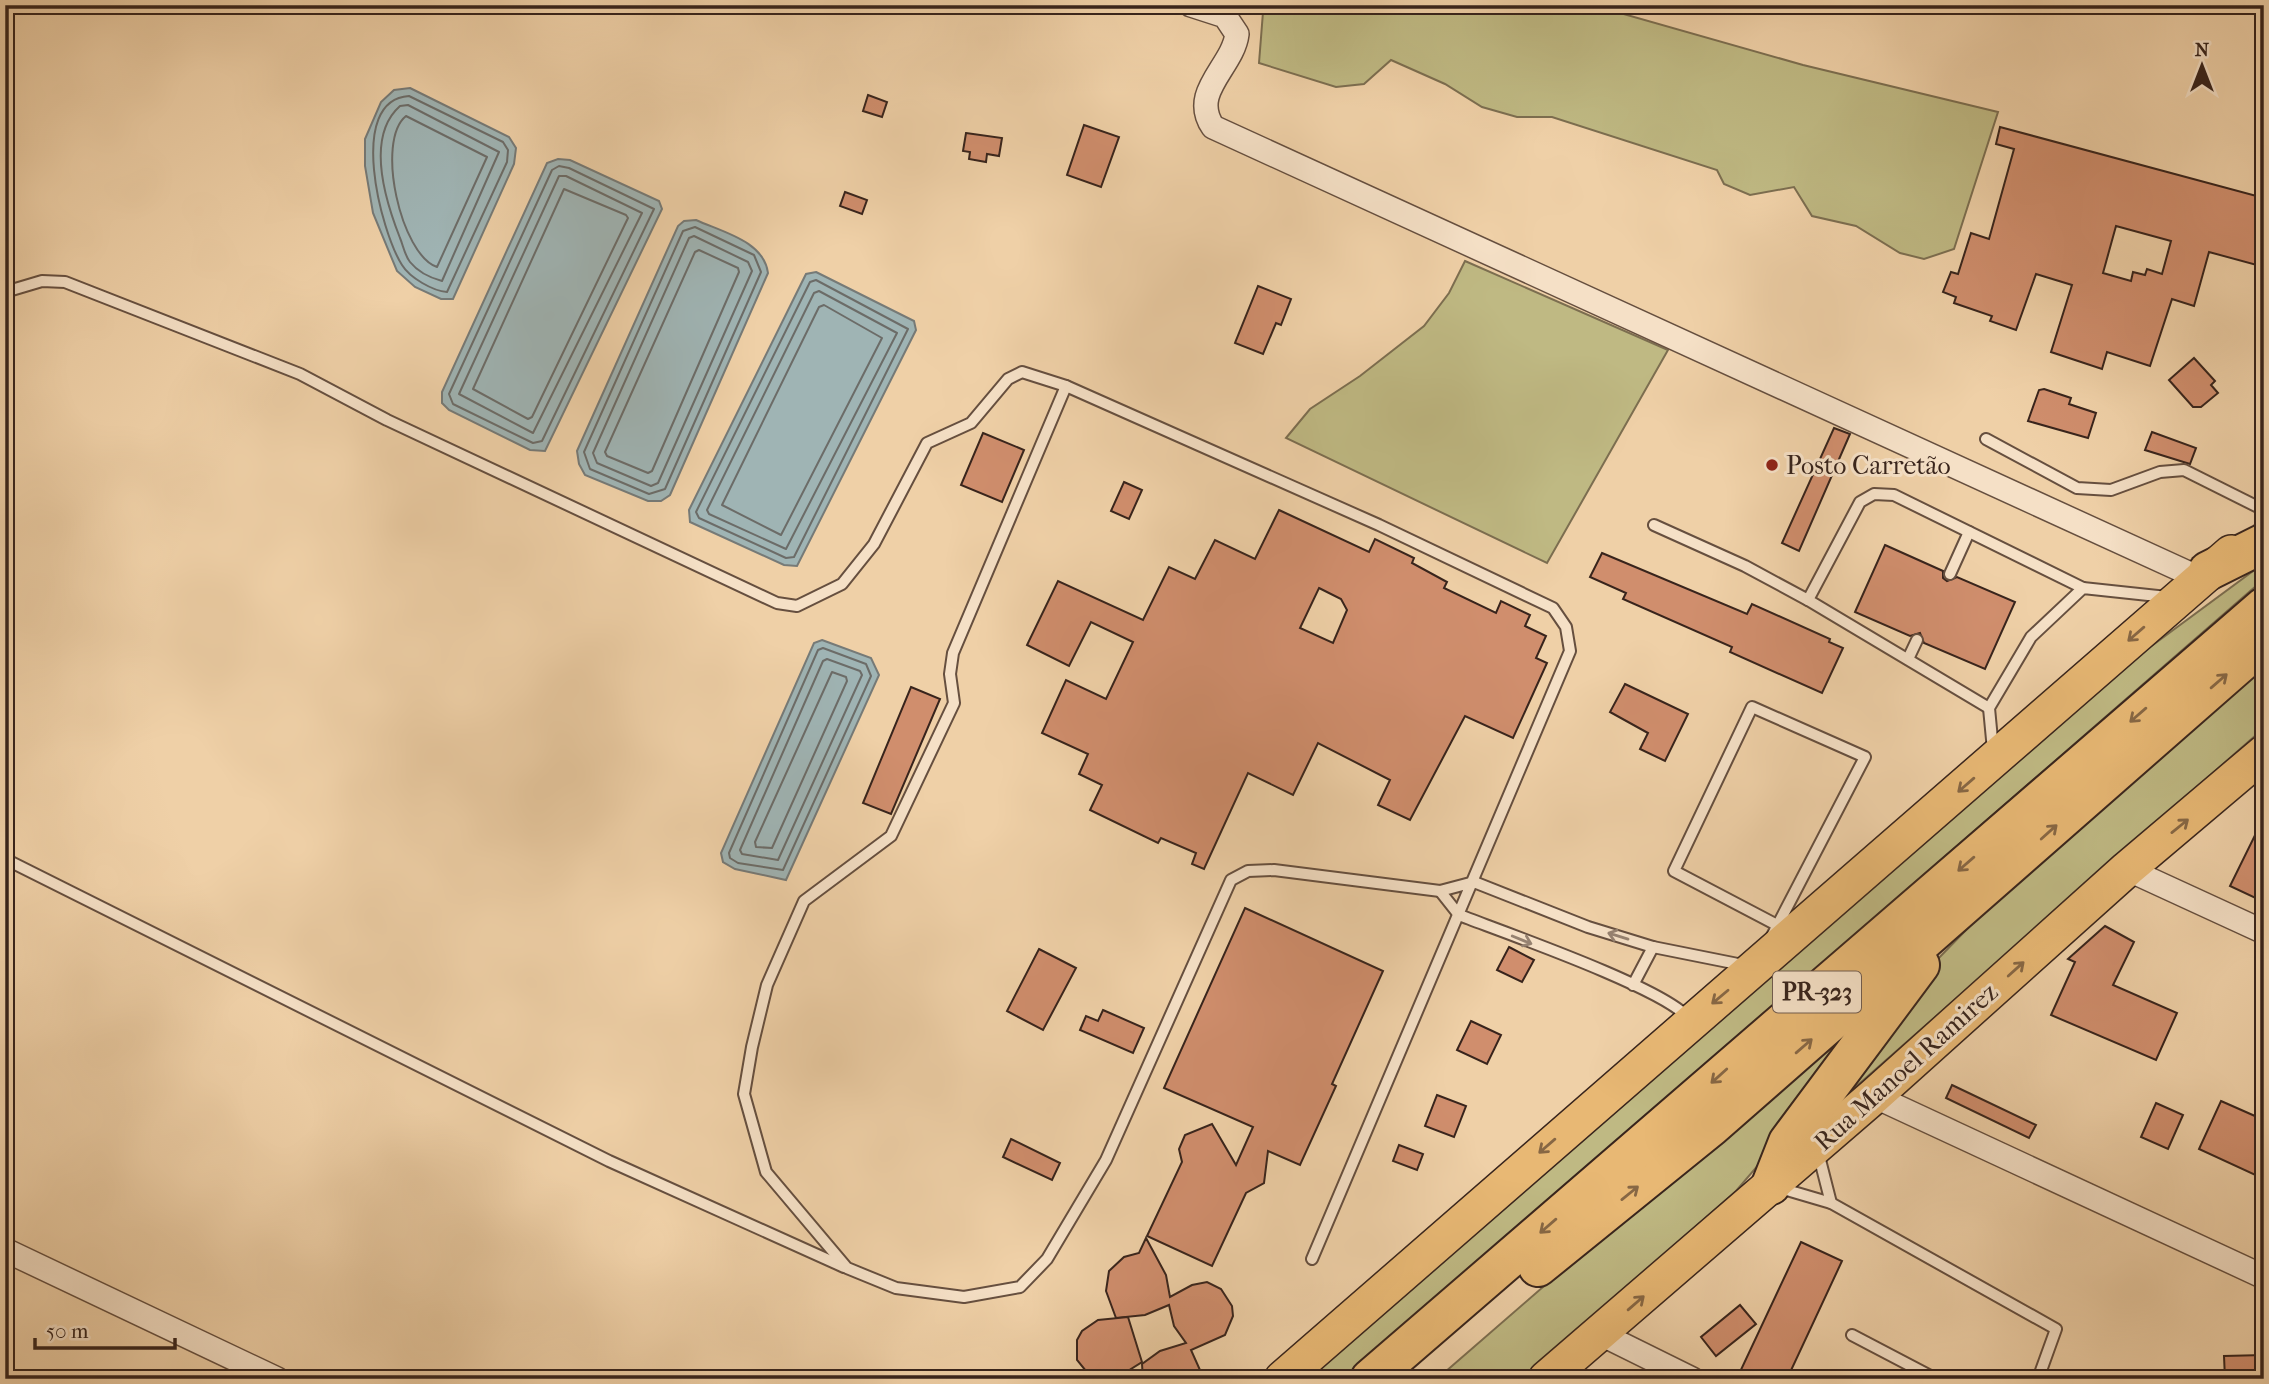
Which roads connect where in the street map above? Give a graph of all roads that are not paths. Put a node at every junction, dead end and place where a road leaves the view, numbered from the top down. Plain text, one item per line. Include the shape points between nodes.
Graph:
1 (1191, 5) edge
2 (5, 292) edge
3 (1066, 386) junction
4 (1986, 439) dead end
5 (2264, 510) edge
6 (1654, 525) dead end
7 (2264, 527) edge
8 (1969, 532) junction
9 (2264, 543) edge
10 (1950, 574) dead end
11 (2195, 582) junction
12 (2083, 588) junction
13 (1808, 600) junction
14 (2264, 607) edge
15 (1917, 639) dead end
16 (2264, 642) edge
17 (1908, 659) junction
18 (1989, 708) junction
19 (2264, 753) edge
20 (1994, 761) junction
21 (5, 859) edge
22 (2127, 869) junction
23 (1474, 882) junction
24 (1440, 891) junction
25 (1975, 894) junction
26 (1459, 915) junction
27 (1777, 925) junction
28 (2264, 932) edge
29 (1653, 947) junction
30 (1756, 968) junction
31 (1633, 985) junction
32 (1691, 1021) junction
33 (1874, 1096) junction
34 (1817, 1146) junction
35 (1771, 1185) junction
36 (1831, 1203) junction
37 (5, 1250) edge
38 (1312, 1259) dead end
39 (847, 1268) junction
40 (2264, 1277) edge
41 (1601, 1334) junction
42 (1852, 1335) dead end
43 (278, 1379) edge
44 (1282, 1379) edge
45 (1370, 1379) edge
46 (1409, 1379) edge
47 (1546, 1379) edge
48 (1692, 1379) edge
49 (1936, 1379) edge
50 (2038, 1379) edge

1 - 11 street via 1225,16 1237,34 1236,45 1208,89 1208,119 1213,127
2 - 3 lane via 41,281 65,282 300,374 387,420 764,597 797,606 842,584 874,544 927,443 971,423 1008,379 1022,372
3 - 23 lane via 1553,608 1566,626 1570,651
3 - 39 lane via 953,653 954,703 891,836 804,901 767,985 744,1094 766,1172
4 - 5 lane via 2077,488 2111,490 2160,472 2184,470
6 - 13 lane
7 - 11 main road
8 - 10 lane
8 - 12 lane
8 - 13 lane via 1894,495 1874,494 1860,502
9 - 11 highway
11 - 12 lane
11 -> 20 main road
12 - 18 lane via 2031,637
13 - 17 lane
14 -> 45 highway, PR-323
15 - 17 lane
25 -> 16 highway, PR-323
17 - 18 lane
18 - 20 lane
22 -> 19 main road, Rua Manoel Ramirez
20 -> 30 main road
21 - 39 lane via 609,1161
22 - 28 street
33 -> 22 main road, Rua Manoel Ramirez
23 - 24 lane
23 - 26 lane
29 -> 23 lane
24 - 26 lane
24 - 39 lane via 1274,870 1248,871 1231,880 1106,1160 1047,1259 1020,1287 964,1297 896,1288
25 - 35 highway via 1971,909 1904,983 1788,1142
46 -> 25 highway, PR-323 via 1712,1127
26 -> 31 lane
26 - 38 lane
27 - 27 lane via 1674,871 1752,707 1865,757
27 - 30 lane
29 - 30 lane
29 - 31 lane
30 -> 32 main road
31 - 32 lane via 1682,1009
32 -> 44 main road
33 - 34 main road, Rua Manoel Ramirez
33 - 40 street
34 - 35 main road, Rua Manoel Ramirez
34 - 36 lane
35 - 36 lane
41 -> 35 main road, Rua Manoel Ramirez
36 - 50 lane via 2056,1329
37 - 43 street
41 - 47 main road, Rua Manoel Ramirez
41 - 48 street
42 - 49 lane

